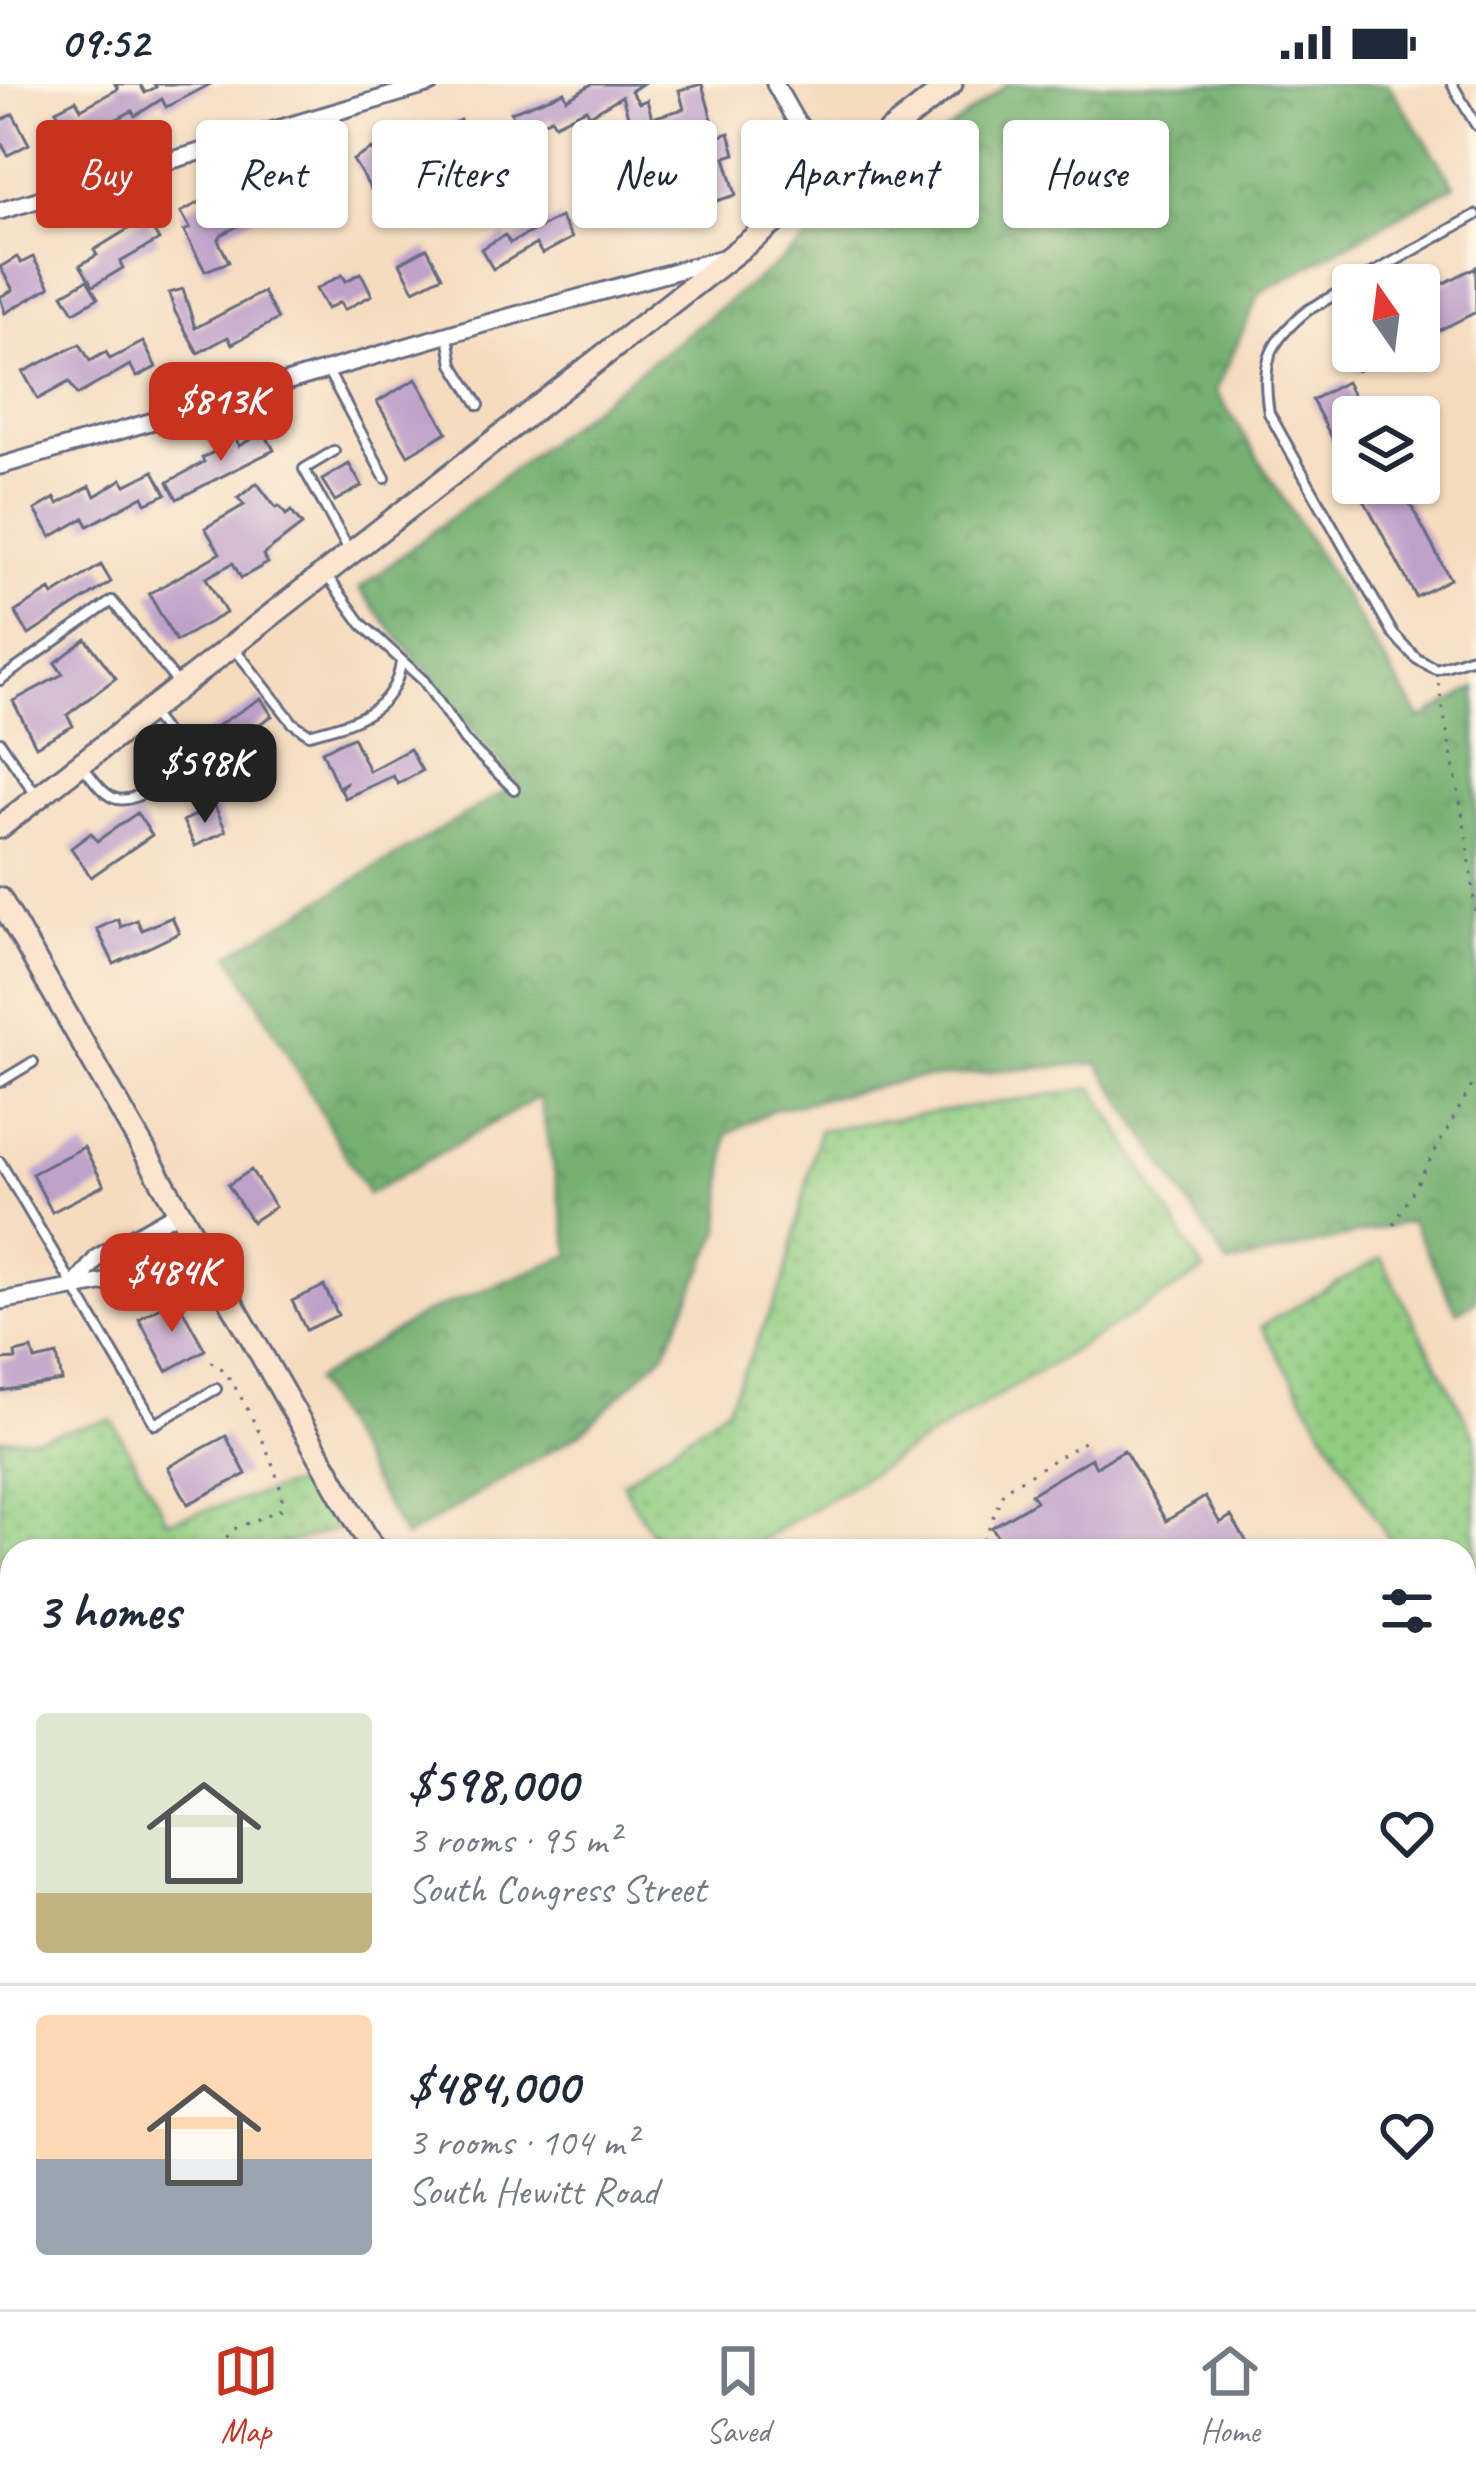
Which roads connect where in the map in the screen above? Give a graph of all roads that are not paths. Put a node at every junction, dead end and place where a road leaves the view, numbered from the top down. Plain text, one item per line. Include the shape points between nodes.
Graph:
1 (430, 84) edge
2 (775, 84) edge
3 (951, 84) edge
4 (1452, 84) edge
5 (796, 120) edge
6 (906, 120) edge
7 (1476, 125) edge
8 (0, 211) edge
9 (1476, 215) edge
10 (768, 228) edge
11 (732, 256) junction
12 (447, 334) junction
13 (327, 370) junction
14 (478, 405) dead end
15 (334, 451) dead end
16 (0, 466) edge
17 (385, 478) dead end
18 (352, 554) junction
19 (326, 575) junction
20 (233, 647) junction
21 (1476, 656) edge
22 (401, 660) junction
23 (0, 680) edge
24 (182, 687) junction
25 (149, 712) junction
26 (0, 743) edge
27 (82, 764) junction
28 (514, 789) dead end
29 (38, 798) junction
30 (0, 827) edge
31 (0, 898) edge
32 (33, 1062) dead end
33 (0, 1082) edge
34 (0, 1162) edge
35 (178, 1212) junction
36 (194, 1240) junction
37 (75, 1285) junction
38 (0, 1301) edge
39 (215, 1389) dead end
40 (367, 1539) edge

1 - 8 street
2 - 5 street
3 - 6 street
4 - 7 lane
9 - 21 lane via 1284,328 1263,379 1269,413 1393,634 1436,669
10 - 11 street
11 - 12 street
11 - 18 street
12 - 13 street
12 - 14 lane via 453,364
13 - 16 street
13 - 17 lane
15 - 18 lane via 304,469
18 - 19 street
19 - 20 street
19 - 22 lane
20 - 22 lane via 309,734 384,705
20 - 24 street
22 - 28 lane
23 - 24 lane via 112,602
24 - 25 street
25 - 27 street
25 - 27 lane via 170,741 167,774 135,797 114,799
26 - 29 lane
27 - 29 street
29 - 30 street
31 - 35 street
32 - 33 lane
34 - 37 lane
35 - 36 street
35 - 37 street via 98,1257
36 - 37 street via 111,1281
36 - 40 street
37 - 38 street
37 - 39 lane via 155,1424

